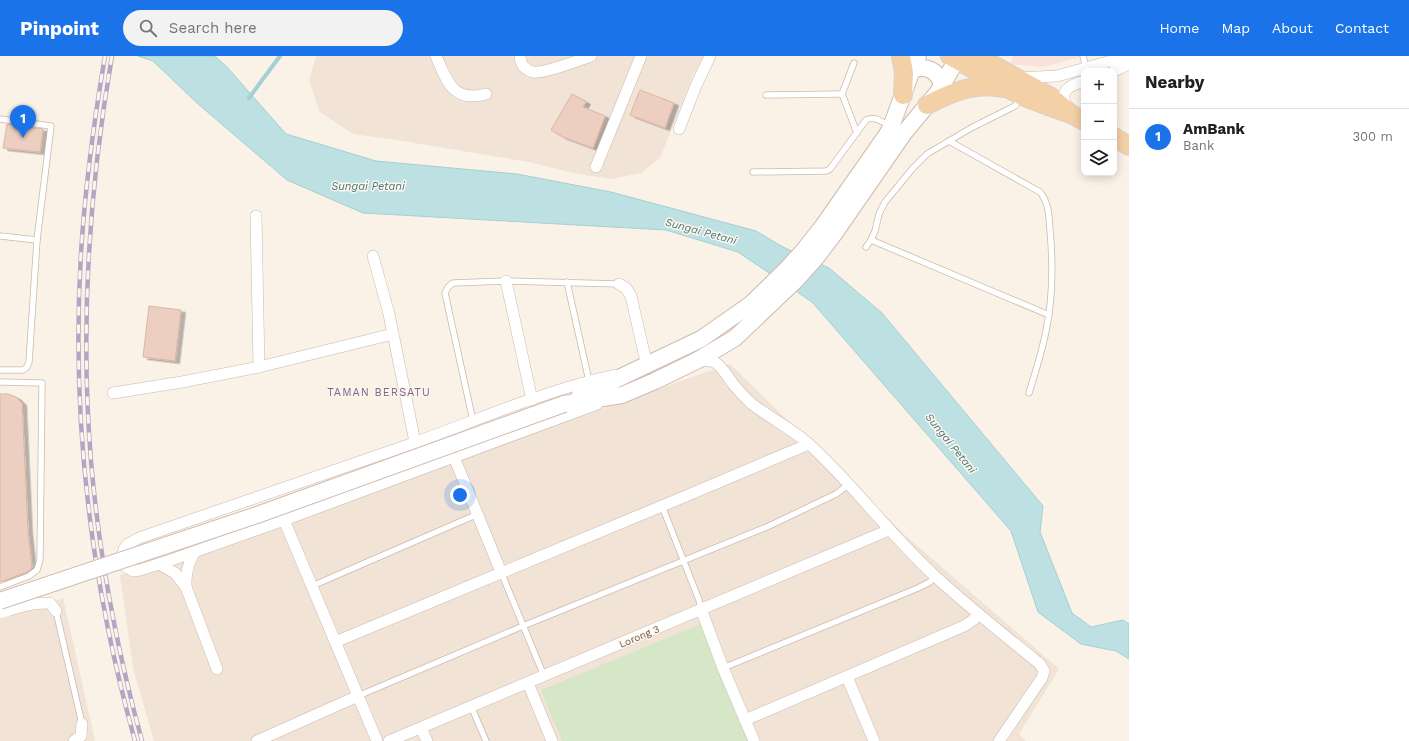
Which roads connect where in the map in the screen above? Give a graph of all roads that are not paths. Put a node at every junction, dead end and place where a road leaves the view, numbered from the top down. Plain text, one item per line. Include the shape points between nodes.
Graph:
1 (436, 56) edge
2 (520, 56) edge
3 (591, 56) edge
4 (641, 56) edge
5 (710, 56) edge
6 (977, 56) edge
7 (1083, 56) edge
8 (955, 57) edge
9 (1129, 58) edge
10 (910, 61) edge
11 (854, 63) dead end
12 (1129, 64) edge
13 (1086, 68) joint
14 (1081, 69) edge
15 (1117, 70) edge
16 (1081, 82) edge
17 (942, 85) junction
18 (1017, 88) junction
19 (486, 94) dead end
20 (842, 94) junction
21 (766, 95) dead end
22 (903, 96) joint
23 (928, 105) junction
24 (1078, 117) edge
25 (0, 119) edge
26 (891, 127) junction
27 (680, 128) dead end
28 (857, 133) junction
29 (1117, 139) edge
30 (949, 141) junction
31 (1129, 146) edge
32 (596, 166) dead end
33 (753, 172) dead end
34 (869, 172) junction
35 (256, 216) dead end
36 (0, 236) edge
37 (37, 240) junction
38 (871, 240) junction
39 (866, 247) dead end
40 (373, 256) dead end
41 (506, 281) junction
42 (567, 282) junction
43 (619, 284) joint
44 (756, 309) junction
45 (1048, 315) junction
46 (393, 334) junction
47 (698, 360) junction
48 (647, 366) junction
49 (259, 367) junction
50 (0, 370) edge
51 (629, 374) junction
52 (589, 381) junction
53 (0, 382) edge
54 (113, 393) dead end
55 (622, 394) junction
56 (1029, 394) dead end
57 (532, 400) junction
58 (564, 404) junction
59 (473, 421) junction
60 (415, 442) junction
61 (809, 444) junction
62 (454, 457) junction
63 (848, 485) junction
64 (662, 506) junction
65 (478, 514) junction
66 (284, 520) junction
67 (889, 530) junction
68 (194, 553) junction
69 (683, 561) junction
70 (159, 564) junction
71 (501, 572) junction
72 (935, 576) junction
73 (312, 586) junction
74 (0, 587) edge
75 (186, 587) junction
76 (0, 601) edge
77 (701, 609) junction
78 (56, 611) joint
79 (0, 613) edge
80 (978, 615) junction
81 (523, 626) junction
82 (335, 642) junction
83 (723, 668) junction
84 (217, 670) dead end
85 (544, 676) junction
86 (846, 677) junction
87 (528, 683) junction
88 (358, 696) junction
89 (471, 706) junction
90 (745, 720) junction
91 (82, 724) joint
92 (421, 728) junction
93 (1001, 740) edge
94 (74, 741) edge
95 (257, 741) edge
96 (377, 741) edge
97 (389, 741) edge
98 (426, 741) edge
99 (486, 741) edge
100 (552, 741) edge
101 (754, 741) edge
102 (874, 741) edge

1 - 19 street via 448,82 456,91 464,96
2 - 3 street via 524,66 533,72
4 - 32 street
5 - 27 street
6 - 18 main road
7 - 13 lane
8 - 17 street
8 - 18 main road
9 - 13 street
10 - 17 street via 931,70
10 - 22 main road via 904,74
11 - 20 lane
12 - 15 street
14 - 18 street
16 - 24 street via 1067,89 1064,101
17 - 23 street
18 - 23 main road via 973,87 949,94
18 - 24 main road via 1048,106
18 - 30 lane via 1015,106
20 - 21 lane
20 - 28 lane
22 - 26 street
23 - 34 street
25 - 37 lane via 51,126
26 - 28 lane via 871,118 866,120
26 - 34 street
28 - 33 lane via 826,171
29 - 31 main road
30 - 38 lane via 927,154 885,202
30 - 45 lane via 1040,192 1045,199 1052,263
34 - 44 street
35 - 49 street
36 - 37 lane
37 - 50 lane via 29,362 23,370
38 - 39 lane
38 - 45 lane
40 - 46 street
41 - 42 lane
41 - 57 street
41 - 59 lane via 453,283 448,286 445,293
42 - 43 lane
42 - 52 lane
43 - 48 street via 626,288 631,296
44 - 47 street via 735,338
44 - 48 street
45 - 56 lane via 1047,330
46 - 49 street
46 - 60 street
47 - 55 street
47 - 61 street via 716,363 751,403 790,428
48 - 51 street
49 - 54 street
51 - 52 street
51 - 58 street
52 - 57 street
53 - 74 lane via 42,383 40,560 37,570 29,576
55 - 58 street
55 - 62 street
57 - 59 street
58 - 76 street, bridge via 257,515
59 - 60 street
60 - 70 street via 139,538 124,549 125,566 133,571
61 - 63 street
61 - 64 street
62 - 65 street
62 - 66 street
63 - 67 street
63 - 69 lane via 836,494 769,526
64 - 69 lane
64 - 71 street
65 - 71 street
65 - 73 lane
66 - 68 street
66 - 73 street
67 - 72 street
67 - 77 street, Lorong 3
68 - 70 street
68 - 75 street via 185,577
69 - 77 lane
69 - 81 lane
70 - 75 street via 175,573
71 - 81 lane
71 - 82 street
72 - 80 street
72 - 83 lane via 930,582 918,588
73 - 82 street
75 - 84 street
77 - 83 street
77 - 85 street, Lorong 3
78 - 79 street via 50,603 41,602
78 - 91 lane
80 - 86 street via 964,626
80 - 93 street via 1040,664 1044,671 1042,678
81 - 85 lane
81 - 88 lane
82 - 88 street
83 - 90 street
85 - 87 street, Lorong 3
86 - 90 street
86 - 102 street
87 - 89 street, Lorong 3
87 - 100 street
88 - 95 street
88 - 96 street
89 - 92 street, Lorong 3
89 - 99 lane
90 - 101 street
91 - 94 street via 81,736
92 - 97 street, Lorong 3
92 - 98 street

